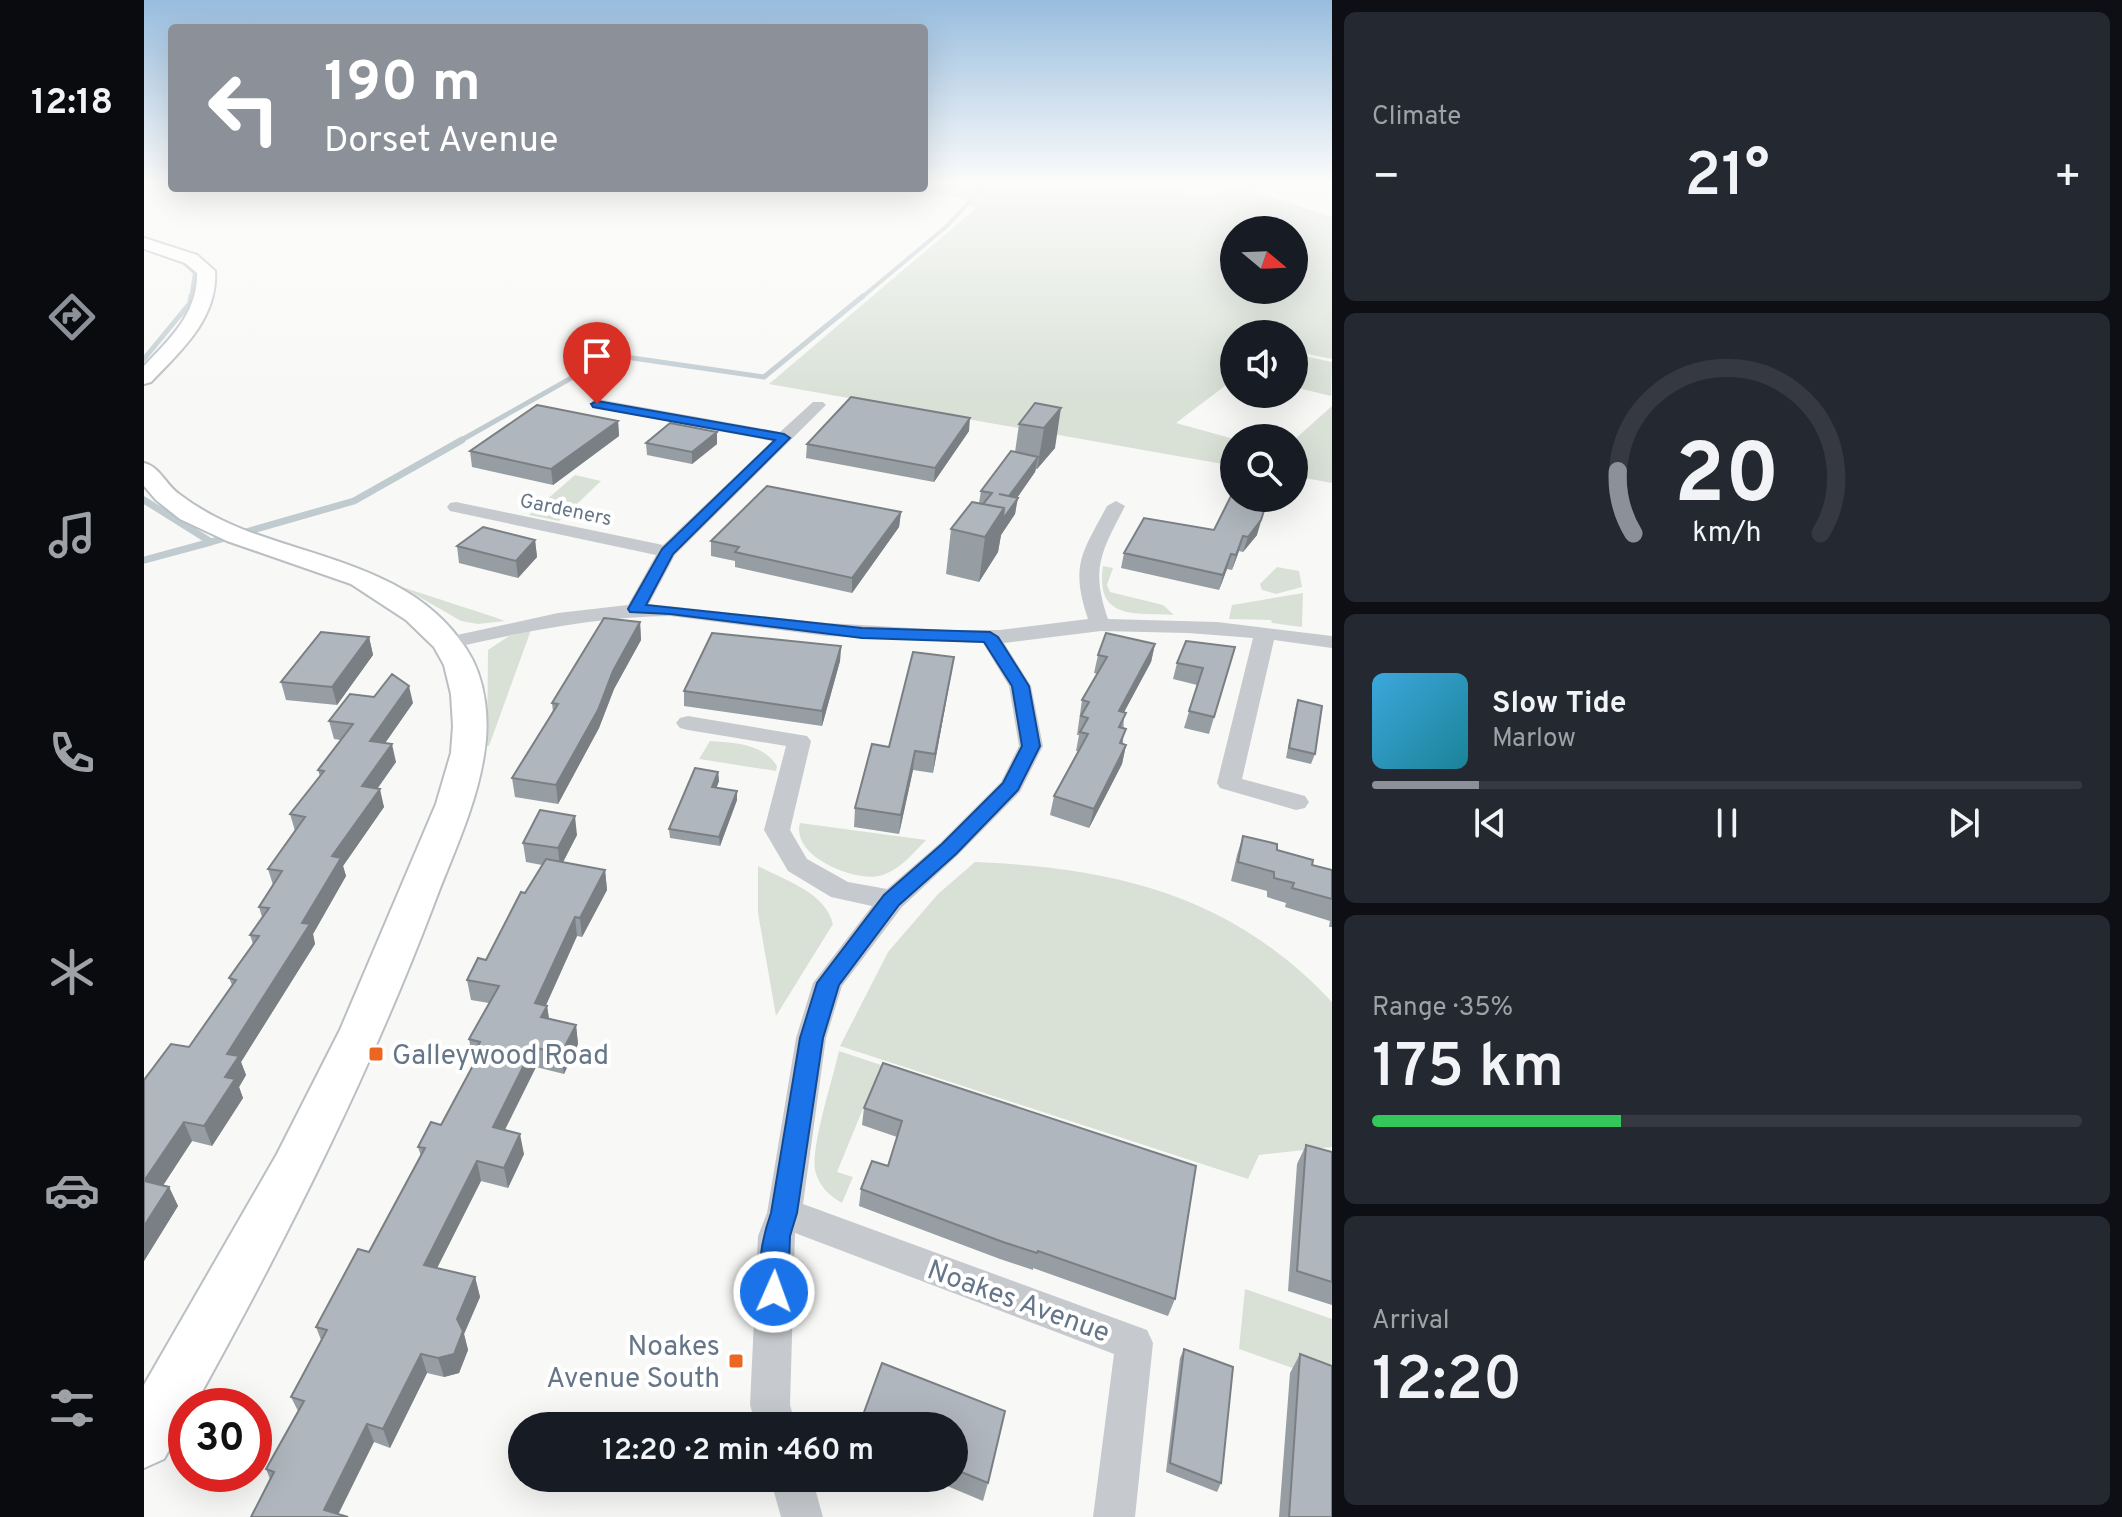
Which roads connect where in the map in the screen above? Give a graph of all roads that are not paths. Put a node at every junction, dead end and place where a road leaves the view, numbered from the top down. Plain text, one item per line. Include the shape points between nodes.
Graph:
1 (179, 255) edge
2 (144, 378) edge
3 (597, 404) dead end
4 (818, 405) dead end
5 (784, 438) junction
6 (144, 470) edge
7 (1116, 506) dead end
8 (456, 507) dead end
9 (667, 552) junction
10 (636, 609) junction
11 (1100, 625) junction
12 (1265, 632) junction
13 (990, 637) junction
14 (1332, 642) edge
15 (448, 643) junction
16 (688, 723) dead end
17 (1296, 802) dead end
18 (892, 900) junction
19 (784, 1213) junction
20 (772, 1412) edge
21 (144, 1439) edge
22 (795, 1492) edge
23 (802, 1517) edge
24 (1114, 1517) edge

1 - 2 street via 206,271 209,286 203,305
3 - 5 street
4 - 5 street
5 - 9 street
6 - 15 street via 168,499 215,527 362,578 400,600
7 - 11 street via 1086,565 1086,586
8 - 9 street, Gardeners
9 - 10 street
10 - 13 street via 862,633
10 - 15 street via 545,621
11 - 12 street
11 - 13 street
12 - 14 street
12 - 17 street via 1229,783
13 - 18 street via 1020,686 1031,746 1011,786
15 - 21 street via 468,703 468,753 451,811 386,981 301,1159
16 - 18 street via 799,741 777,830 797,865 841,890
18 - 19 street via 828,983 811,1038
19 - 20 street via 776,1236
19 - 24 street, Noakes Avenue via 1134,1343
22 - 23 street

